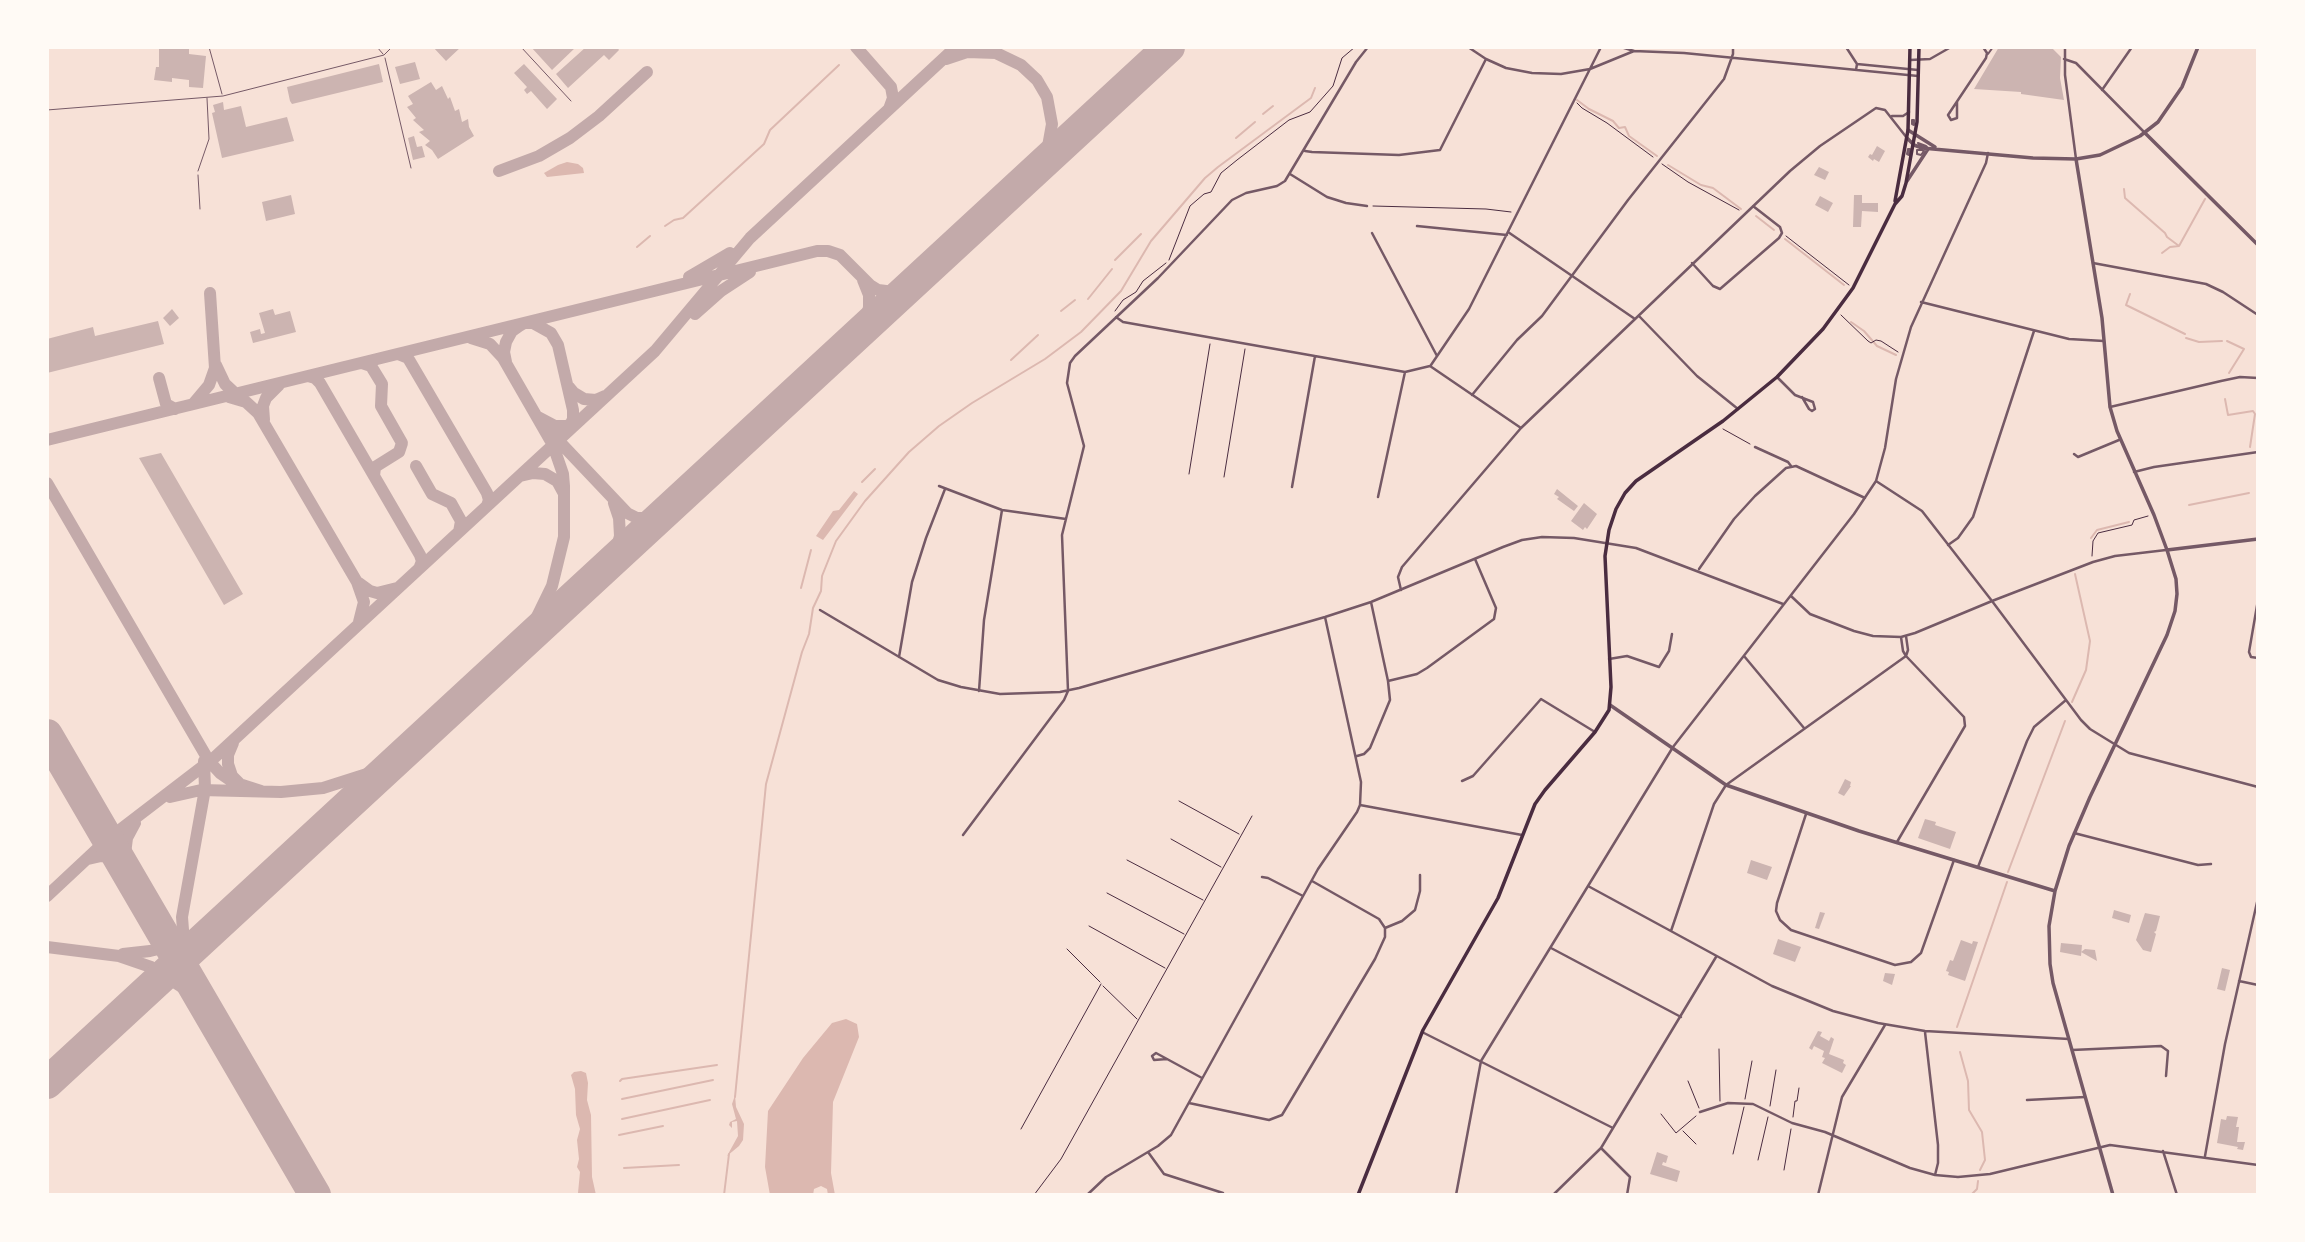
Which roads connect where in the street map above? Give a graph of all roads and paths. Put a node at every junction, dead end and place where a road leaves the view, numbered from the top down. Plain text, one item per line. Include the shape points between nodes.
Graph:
1 (209, 47) edge
2 (377, 47) edge
3 (393, 47) edge
4 (521, 47) edge
5 (1355, 47) edge
6 (1368, 47) edge
7 (1468, 47) edge
8 (1601, 47) edge
9 (1621, 47) edge
10 (1732, 47) edge
11 (1846, 47) edge
12 (1910, 47) edge
13 (1919, 47) edge
14 (1951, 47) edge
15 (1983, 47) edge
16 (1993, 47) edge
17 (2060, 47) edge
18 (2132, 47) edge
19 (2198, 47) edge
20 (2065, 49) edge
21 (1634, 51) junction
22 (384, 55) junction
23 (1987, 55) junction
24 (1731, 58) junction
25 (1486, 59) junction
26 (2064, 59) junction
27 (1910, 60) junction
28 (1918, 60) junction
29 (1857, 64) junction
30 (1590, 69) junction
31 (1856, 69) junction
32 (1918, 69) junction
33 (1910, 72) junction
34 (1918, 76) junction
35 (2102, 90) junction
36 (223, 96) junction
37 (207, 98) junction
38 (1574, 99) junction
39 (571, 101) dead end
40 (1957, 102) junction
41 (47, 110) edge
42 (1909, 112) junction
43 (1890, 116) junction
44 (1897, 124) junction
45 (1908, 130) junction
46 (2145, 133) junction
47 (1915, 135) junction
48 (1907, 138) junction
49 (1914, 145) junction
50 (1928, 148) junction
51 (1937, 148) junction
52 (1304, 150) junction
53 (1988, 153) junction
54 (2076, 159) junction
55 (1659, 162) junction
56 (411, 168) dead end
57 (198, 171) dead end
58 (1290, 174) junction
59 (198, 175) dead end
60 (1906, 183) junction
61 (1895, 204) junction
62 (1367, 206) joint
63 (1752, 206) junction
64 (200, 209) dead end
65 (1517, 214) junction
66 (1744, 214) junction
67 (1417, 226) dead end
68 (1372, 233) dead end
69 (1507, 233) junction
70 (1782, 233) junction
71 (2258, 245) edge
72 (1587, 254) junction
73 (1593, 258) dead end
74 (1692, 263) junction
75 (2093, 263) junction
76 (1572, 276) junction
77 (1853, 288) junction
78 (1921, 302) junction
79 (1115, 311) dead end
80 (1837, 311) junction
81 (2258, 314) edge
82 (1639, 315) junction
83 (1116, 317) junction
84 (1635, 319) junction
85 (2034, 331) junction
86 (1211, 338) junction
87 (2104, 341) junction
88 (1245, 344) junction
89 (1315, 356) junction
90 (1437, 356) junction
91 (1902, 357) junction
92 (1430, 366) junction
93 (1405, 372) junction
94 (1777, 377) junction
95 (2258, 377) edge
96 (1472, 394) junction
97 (1802, 397) dead end
98 (2110, 407) junction
99 (1738, 409) junction
100 (1717, 425) junction
101 (1521, 429) junction
102 (2120, 439) junction
103 (1755, 447) joint
104 (2258, 452) edge
105 (2074, 454) dead end
106 (1791, 466) junction
107 (2134, 472) junction
108 (1189, 474) dead end
109 (1224, 477) dead end
110 (1876, 481) junction
111 (939, 486) dead end
112 (1292, 487) dead end
113 (945, 489) junction
114 (1378, 497) dead end
115 (1865, 498) junction
116 (1002, 510) junction
117 (2154, 515) junction
118 (1066, 519) junction
119 (2258, 539) edge
120 (1607, 543) junction
121 (1948, 545) junction
122 (2167, 550) junction
123 (1475, 559) junction
124 (2093, 562) junction
125 (1699, 570) junction
126 (1401, 590) junction
127 (1791, 596) junction
128 (2258, 600) edge
129 (1992, 601) junction
130 (1371, 602) junction
131 (1783, 604) junction
132 (820, 610) dead end
133 (1325, 617) junction
134 (1672, 634) dead end
135 (1906, 636) junction
136 (1901, 637) junction
137 (1744, 656) junction
138 (1906, 656) junction
139 (898, 657) junction
140 (1609, 659) junction
141 (2258, 659) edge
142 (1388, 681) junction
143 (979, 691) junction
144 (1068, 691) junction
145 (2066, 700) junction
146 (1611, 705) junction
147 (1804, 728) junction
148 (1595, 732) junction
149 (2114, 746) junction
150 (1673, 747) junction
151 (1356, 757) junction
152 (1462, 781) dead end
153 (1726, 785) junction
154 (2258, 787) edge
155 (1179, 801) dead end
156 (1360, 805) junction
157 (1806, 814) junction
158 (1252, 816) dead end
159 (2074, 833) junction
160 (963, 835) dead end
161 (1241, 835) junction
162 (1523, 835) junction
163 (1171, 839) dead end
164 (1897, 842) junction
165 (1127, 860) dead end
166 (1954, 860) junction
167 (2211, 864) dead end
168 (1223, 868) junction
169 (1978, 868) junction
170 (1420, 875) dead end
171 (1262, 877) dead end
172 (1312, 881) junction
173 (1588, 886) junction
174 (2055, 891) junction
175 (1107, 893) dead end
176 (1303, 896) junction
177 (2258, 898) edge
178 (1205, 901) junction
179 (1089, 926) dead end
180 (1385, 928) junction
181 (1671, 931) junction
182 (1186, 935) junction
183 (1550, 948) junction
184 (1067, 949) dead end
185 (1716, 957) junction
186 (1167, 969) junction
187 (2239, 981) junction
188 (1101, 984) junction
189 (2258, 985) edge
190 (1681, 1017) junction
191 (1138, 1021) junction
192 (1885, 1025) junction
193 (1925, 1031) junction
194 (1422, 1032) junction
195 (2069, 1039) junction
196 (1719, 1049) dead end
197 (2072, 1050) junction
198 (1167, 1059) dead end
199 (1481, 1061) junction
200 (1752, 1061) dead end
201 (1776, 1070) dead end
202 (2166, 1076) dead end
203 (1203, 1078) junction
204 (1688, 1081) dead end
205 (1799, 1088) dead end
206 (2085, 1097) junction
207 (2027, 1100) dead end
208 (1745, 1102) junction
209 (1189, 1103) junction
210 (1721, 1104) junction
211 (1700, 1112) junction
212 (1769, 1112) junction
213 (1661, 1114) dead end
214 (1792, 1123) junction
215 (1614, 1128) junction
216 (1021, 1129) dead end
217 (1682, 1129) junction
218 (1832, 1135) junction
219 (1696, 1144) dead end
220 (2099, 1147) junction
221 (1601, 1148) junction
222 (2163, 1151) junction
223 (1148, 1152) junction
224 (1733, 1154) dead end
225 (2205, 1156) junction
226 (1758, 1160) dead end
227 (2258, 1165) edge
228 (1784, 1170) dead end
229 (1935, 1175) junction
230 (1223, 1193) edge
231 (1034, 1195) edge
232 (1087, 1195) edge
233 (1358, 1195) edge
234 (1456, 1195) edge
235 (1553, 1195) edge
236 (1627, 1195) edge
237 (1818, 1195) edge
238 (2113, 1195) edge
239 (2177, 1195) edge

1 - 36 lane
2 - 22 lane
3 - 22 lane
4 - 39 lane
5 - 79 path via 1342,58 1333,86 1310,112 1289,120 1237,160 1210,192 1190,206 1168,262
6 - 52 street
7 - 25 street
8 - 30 street
9 - 21 street
10 - 24 street
11 - 29 street
12 - 27 main road
13 - 28 main road
14 - 28 street
15 - 23 street
16 - 23 street
17 - 20 street
18 - 35 street
19 - 46 street via 2173,103
20 - 26 street
21 - 24 street
21 - 30 street
22 - 36 lane
22 - 56 lane
23 - 40 street
24 - 31 street
24 - 55 street via 1724,79
25 - 30 street via 1532,73
25 - 52 street via 1440,150 1399,155
26 - 35 street via 2073,61
26 - 54 street
27 - 28 street
27 - 33 main road
28 - 32 main road
29 - 31 street
29 - 33 street
30 - 38 street
31 - 33 street
32 - 33 street
32 - 34 main road
33 - 34 street
33 - 42 main road
34 - 47 main road
35 - 46 street
36 - 37 lane
37 - 41 lane
37 - 57 lane via 209,139
38 - 55 path
38 - 65 street
40 - 40 street via 1948,115 1951,120 1957,118
42 - 43 street
42 - 45 main road
43 - 44 street
43 - 63 street via 1882,108 1872,110 1798,164
44 - 45 street
44 - 48 street
45 - 47 street
45 - 48 main road
46 - 54 street via 2100,155
46 - 71 street
47 - 49 main road
47 - 51 street
48 - 49 street
48 - 61 main road
49 - 50 street
49 - 60 main road
50 - 51 street
50 - 60 street
51 - 53 street
52 - 58 street
53 - 54 street
53 - 78 street
54 - 75 street
55 - 66 path
55 - 72 street
58 - 62 street via 1327,197
58 - 83 street via 1281,184 1232,200
59 - 64 lane
60 - 61 main road
61 - 77 main road
62 - 65 path
63 - 66 street
63 - 70 street
65 - 69 street
66 - 74 street
67 - 69 street
68 - 90 street
69 - 76 street
69 - 90 street via 1469,309
70 - 74 street via 1724,288 1717,289
70 - 77 path
72 - 73 street
72 - 76 street
74 - 82 street
75 - 81 street via 2206,284
75 - 87 street
76 - 84 street
76 - 96 street
77 - 80 main road
78 - 85 street
78 - 91 street
80 - 91 path via 1871,343 1876,340
80 - 94 main road
82 - 84 street
82 - 99 street via 1681,361
83 - 86 street
83 - 118 street via 1075,356 1067,371 1084,451
84 - 101 street
85 - 87 street
85 - 121 street via 1973,517
86 - 88 street
86 - 108 path
87 - 98 street
88 - 89 street
88 - 109 path
89 - 93 street
89 - 112 street
90 - 92 street
91 - 110 street
92 - 93 street
92 - 96 street
93 - 114 street
94 - 97 street
94 - 99 main road
95 - 98 street via 2240,377
96 - 101 street
98 - 102 street
99 - 100 main road
100 - 103 path
100 - 120 main road via 1632,485 1616,509
101 - 126 street via 1402,567 1398,577
102 - 105 street via 2078,457
102 - 107 street
103 - 106 street
104 - 107 street
106 - 115 street
106 - 125 street via 1741,511
107 - 117 street
110 - 115 street
110 - 121 street via 1922,511
111 - 113 street
113 - 116 street
113 - 139 street via 912,582
115 - 127 street
116 - 118 street
116 - 143 street via 988,587
117 - 122 street
117 - 124 path via 2098,533 2091,552
118 - 144 street via 1062,540
119 - 122 street
120 - 123 street via 1542,537 1515,542
120 - 125 street
120 - 140 main road
121 - 129 street
122 - 124 street
122 - 149 street via 2176,579 2175,611
123 - 126 street
123 - 142 street via 1496,608 1494,619 1427,668
124 - 129 street
125 - 131 street
126 - 130 street
127 - 131 street
127 - 136 street via 1810,614 1854,631
128 - 141 street via 2249,653
129 - 135 street
129 - 145 street
130 - 133 street
130 - 142 street
131 - 137 street
132 - 139 street
133 - 144 street
133 - 151 street
134 - 140 street via 1659,667 1627,656
135 - 136 street
135 - 138 street
136 - 138 street
137 - 147 street
137 - 150 street
138 - 147 street
138 - 164 street via 1964,717 1965,726
139 - 143 street via 939,680
140 - 146 main road
142 - 151 street via 1390,700 1373,742 1367,752
143 - 144 street
144 - 160 street
145 - 149 street via 2090,729
145 - 169 street via 2044,716 2031,734
146 - 148 main road
146 - 150 street
147 - 153 street
148 - 152 street via 1541,699 1473,776
148 - 162 main road via 1535,804
149 - 154 street
149 - 159 street
150 - 153 street
150 - 173 street
151 - 156 street
153 - 157 street
153 - 181 street via 1706,825
155 - 161 path
156 - 162 street
156 - 172 street
157 - 164 street
157 - 166 street via 1777,903 1780,920 1791,930 1895,965 1911,962 1921,953
158 - 161 path
159 - 167 street via 2189,863
159 - 174 street
161 - 168 path
162 - 194 main road via 1498,898
163 - 168 path
164 - 166 street
165 - 178 path
166 - 169 street
168 - 178 path
169 - 174 street
170 - 180 street via 1415,910 1402,922
171 - 176 street
172 - 176 street
172 - 180 street via 1375,916
173 - 181 street
173 - 183 street
174 - 195 street via 2049,926 2050,964
175 - 182 path
176 - 203 street
177 - 187 street
178 - 182 path
179 - 186 path
180 - 209 street via 1375,960 1282,1115 1269,1120
181 - 185 street
182 - 186 path
183 - 190 street
183 - 199 street
184 - 188 path
185 - 190 street
185 - 192 street via 1800,999
186 - 191 path
187 - 189 street
187 - 225 street
188 - 191 path
188 - 216 path
190 - 215 street
191 - 231 path via 1062,1159
192 - 193 street
192 - 218 street via 1842,1097
193 - 195 street
193 - 229 street via 1938,1145
194 - 199 street
194 - 233 main road
195 - 197 street
196 - 210 path
197 - 202 street via 2161,1046 2168,1051
197 - 206 street
198 - 203 street
199 - 215 street
199 - 234 street
200 - 208 path
201 - 212 path
203 - 209 street
204 - 211 path
205 - 214 path
206 - 207 street
206 - 220 street
208 - 210 street
208 - 212 street
208 - 224 path
209 - 223 street via 1171,1135
210 - 211 street
211 - 217 path
212 - 214 street
212 - 226 path
213 - 217 path via 1676,1133
214 - 218 street
214 - 228 path
215 - 221 street
217 - 219 path
218 - 229 street
218 - 237 street
220 - 222 street
220 - 229 street via 1987,1175
220 - 238 street
221 - 235 street
221 - 236 street via 1630,1177
222 - 225 street
222 - 239 street
223 - 230 street via 1164,1174
223 - 232 street via 1106,1177
225 - 227 street

